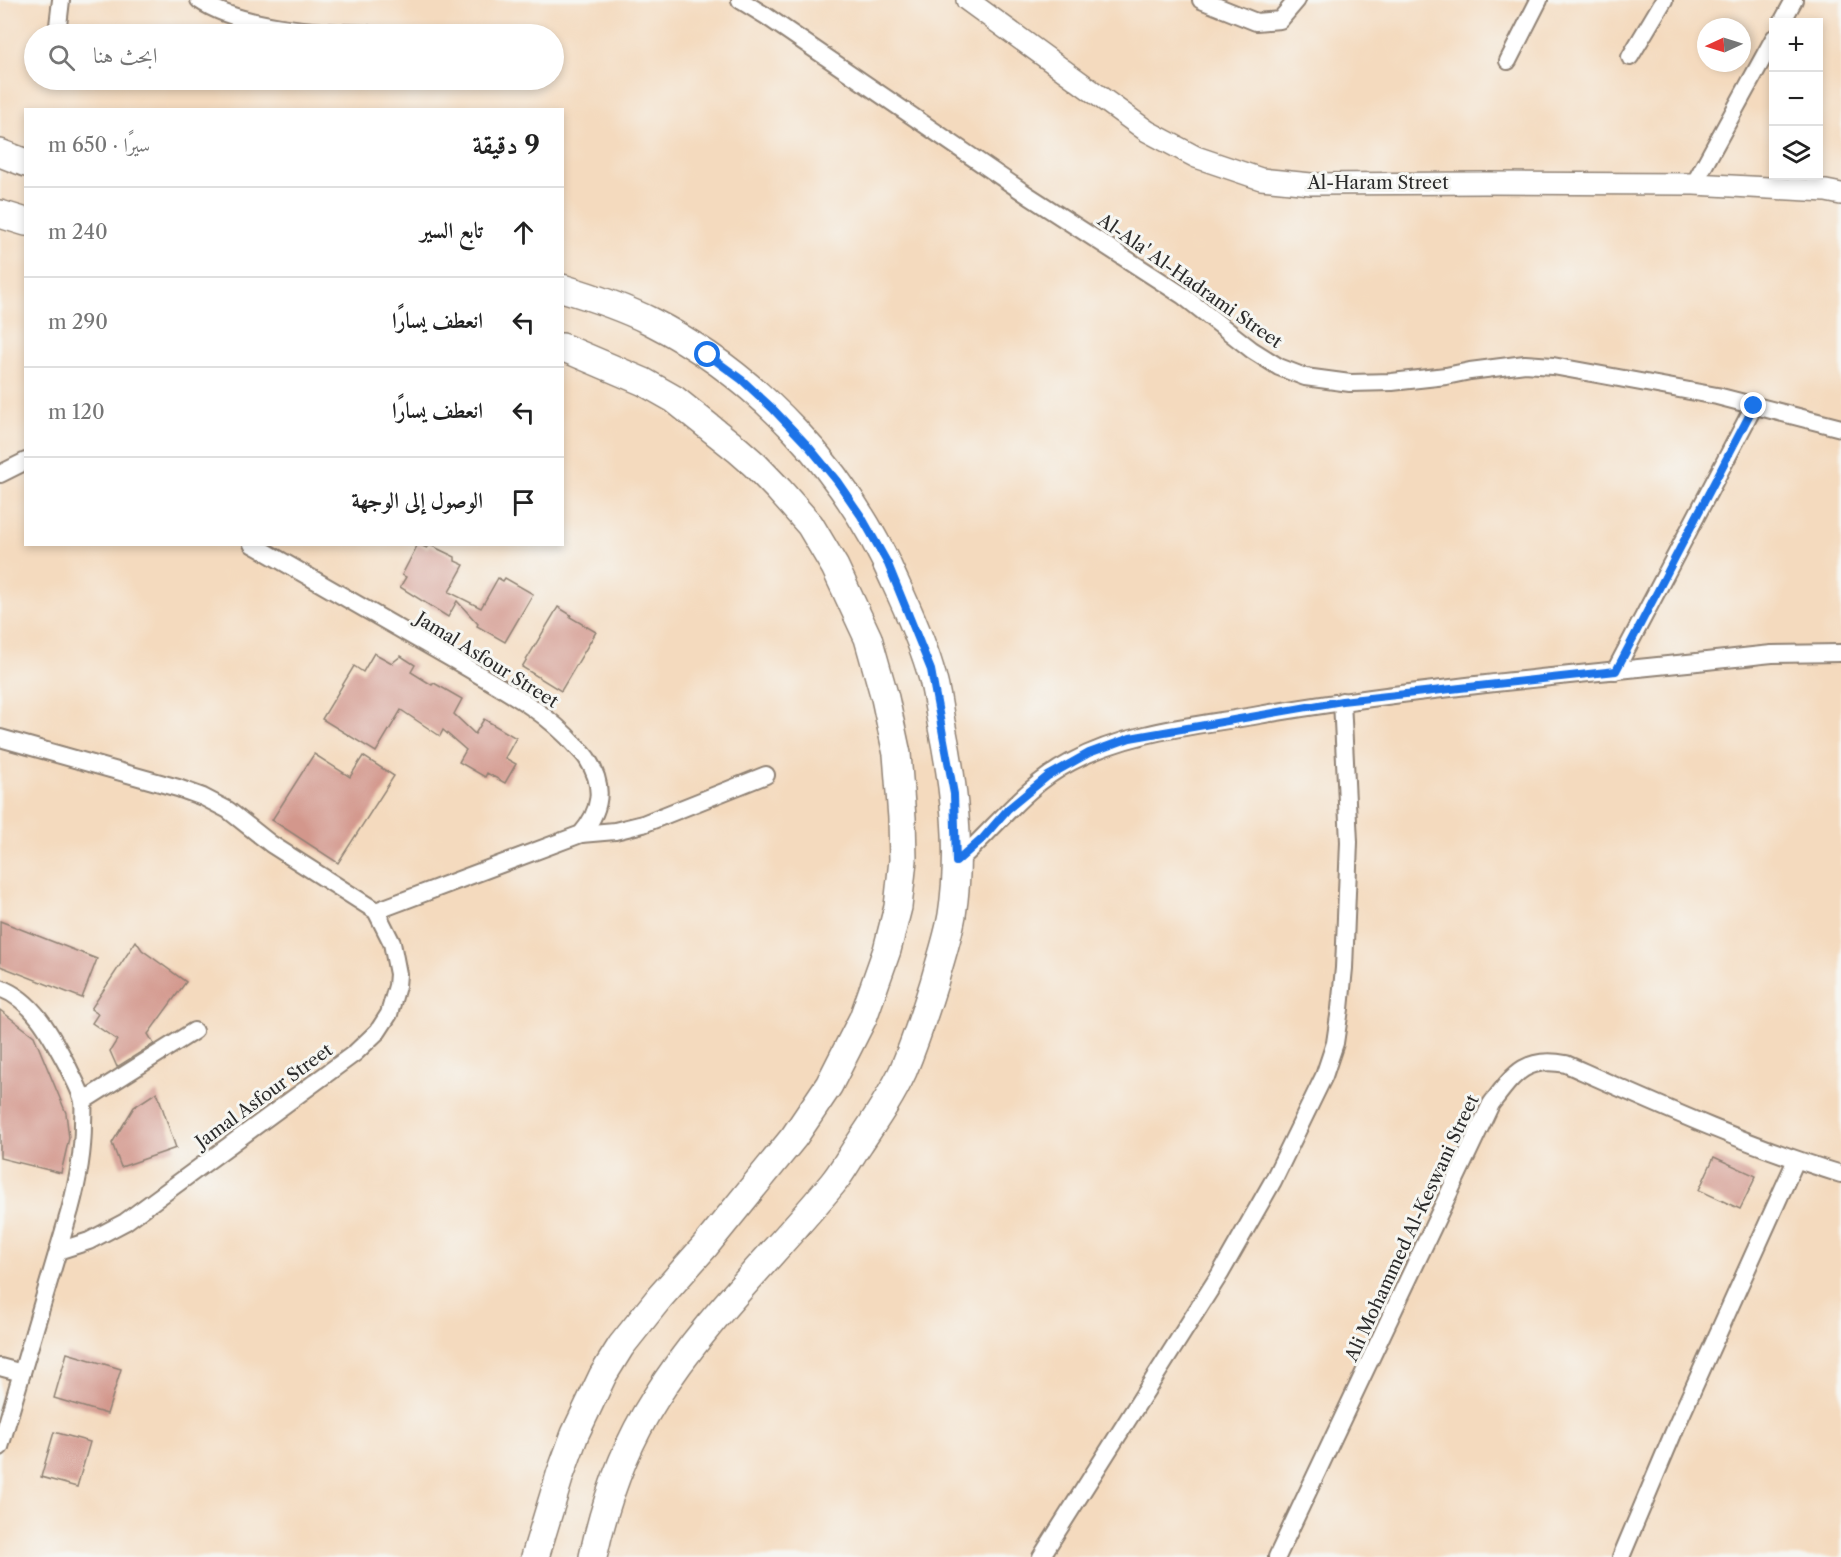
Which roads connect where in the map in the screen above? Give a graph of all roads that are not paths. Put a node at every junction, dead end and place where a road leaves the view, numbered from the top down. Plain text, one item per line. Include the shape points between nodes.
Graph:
1 (61, 0) edge
2 (199, 0) edge
3 (740, 0) edge
4 (967, 0) edge
5 (1201, 0) edge
6 (1297, 0) edge
7 (1539, 0) edge
8 (1664, 0) edge
9 (1794, 0) edge
10 (1784, 18) edge
11 (58, 24) edge
12 (267, 24) edge
13 (1769, 45) edge
14 (1630, 57) dead end
15 (1508, 61) dead end
16 (0, 153) edge
17 (24, 162) edge
18 (1694, 184) junction
19 (1841, 194) edge
20 (0, 214) edge
21 (24, 221) edge
22 (564, 289) edge
23 (564, 348) edge
24 (1754, 406) junction
25 (1841, 428) edge
26 (24, 461) edge
27 (0, 474) edge
28 (255, 546) edge
29 (1841, 653) edge
30 (1616, 671) junction
31 (1342, 701) junction
32 (0, 738) edge
33 (766, 775) dead end
34 (580, 834) junction
35 (956, 862) junction
36 (376, 911) junction
37 (0, 988) edge
38 (194, 1031) dead end
39 (83, 1101) junction
40 (1796, 1160) junction
41 (1841, 1174) edge
42 (58, 1251) junction
43 (0, 1367) edge
44 (22, 1373) junction
45 (0, 1447) edge
46 (536, 1557) edge
47 (593, 1557) edge
48 (1041, 1557) edge
49 (1277, 1557) edge
50 (1621, 1557) edge

1 - 11 street
2 - 12 street via 218,12
3 - 24 street, Al-Ala' Al-Hadrami Street via 1182,295 1279,367 1305,377 1350,383 1402,381 1525,364 1717,396
4 - 18 street, Al-Haram Street via 1147,131 1196,157 1261,179 1311,184
5 - 6 street via 1256,22 1280,20
7 - 15 street
8 - 14 street
9 - 10 street
13 - 18 street
16 - 17 main road
18 - 19 street, Al-Haram Street
20 - 21 main road
22 - 35 main road via 648,320 742,380 809,447 861,516 888,564 931,670 954,794
23 - 46 main road via 674,399 755,465 810,525 835,567 868,638 885,698 897,754 903,860 898,907 887,950 863,1018 829,1085 794,1137 621,1346 575,1434
24 - 25 street, Al-Ala' Al-Hadrami Street
24 - 30 street
26 - 27 street
28 - 34 street, Jamal Asfour Street via 524,702 564,731 588,759 599,788 591,822
29 - 30 street via 1772,654
30 - 31 street
31 - 35 street via 1130,738 1089,753 1027,792
31 - 48 street via 1349,842 1344,968 1335,1043 1324,1076 1274,1181 1220,1274
32 - 36 street via 203,797
33 - 34 street via 643,824
34 - 36 street
35 - 47 main road via 952,914 925,1012 903,1071 836,1179 720,1312 654,1401 620,1467
36 - 42 street, Jamal Asfour Street via 392,944 398,974 393,1005 378,1031 344,1062 125,1221 88,1241
37 - 39 street via 21,1001 53,1036
38 - 39 street
39 - 42 street via 80,1174
40 - 41 street, Ali Mohammed Al-Keswani Street
40 - 49 street, Ali Mohammed Al-Keswani Street via 1697,1122 1566,1064 1533,1063 1512,1076 1491,1104
40 - 50 street
42 - 44 street
43 - 44 street
44 - 45 street

